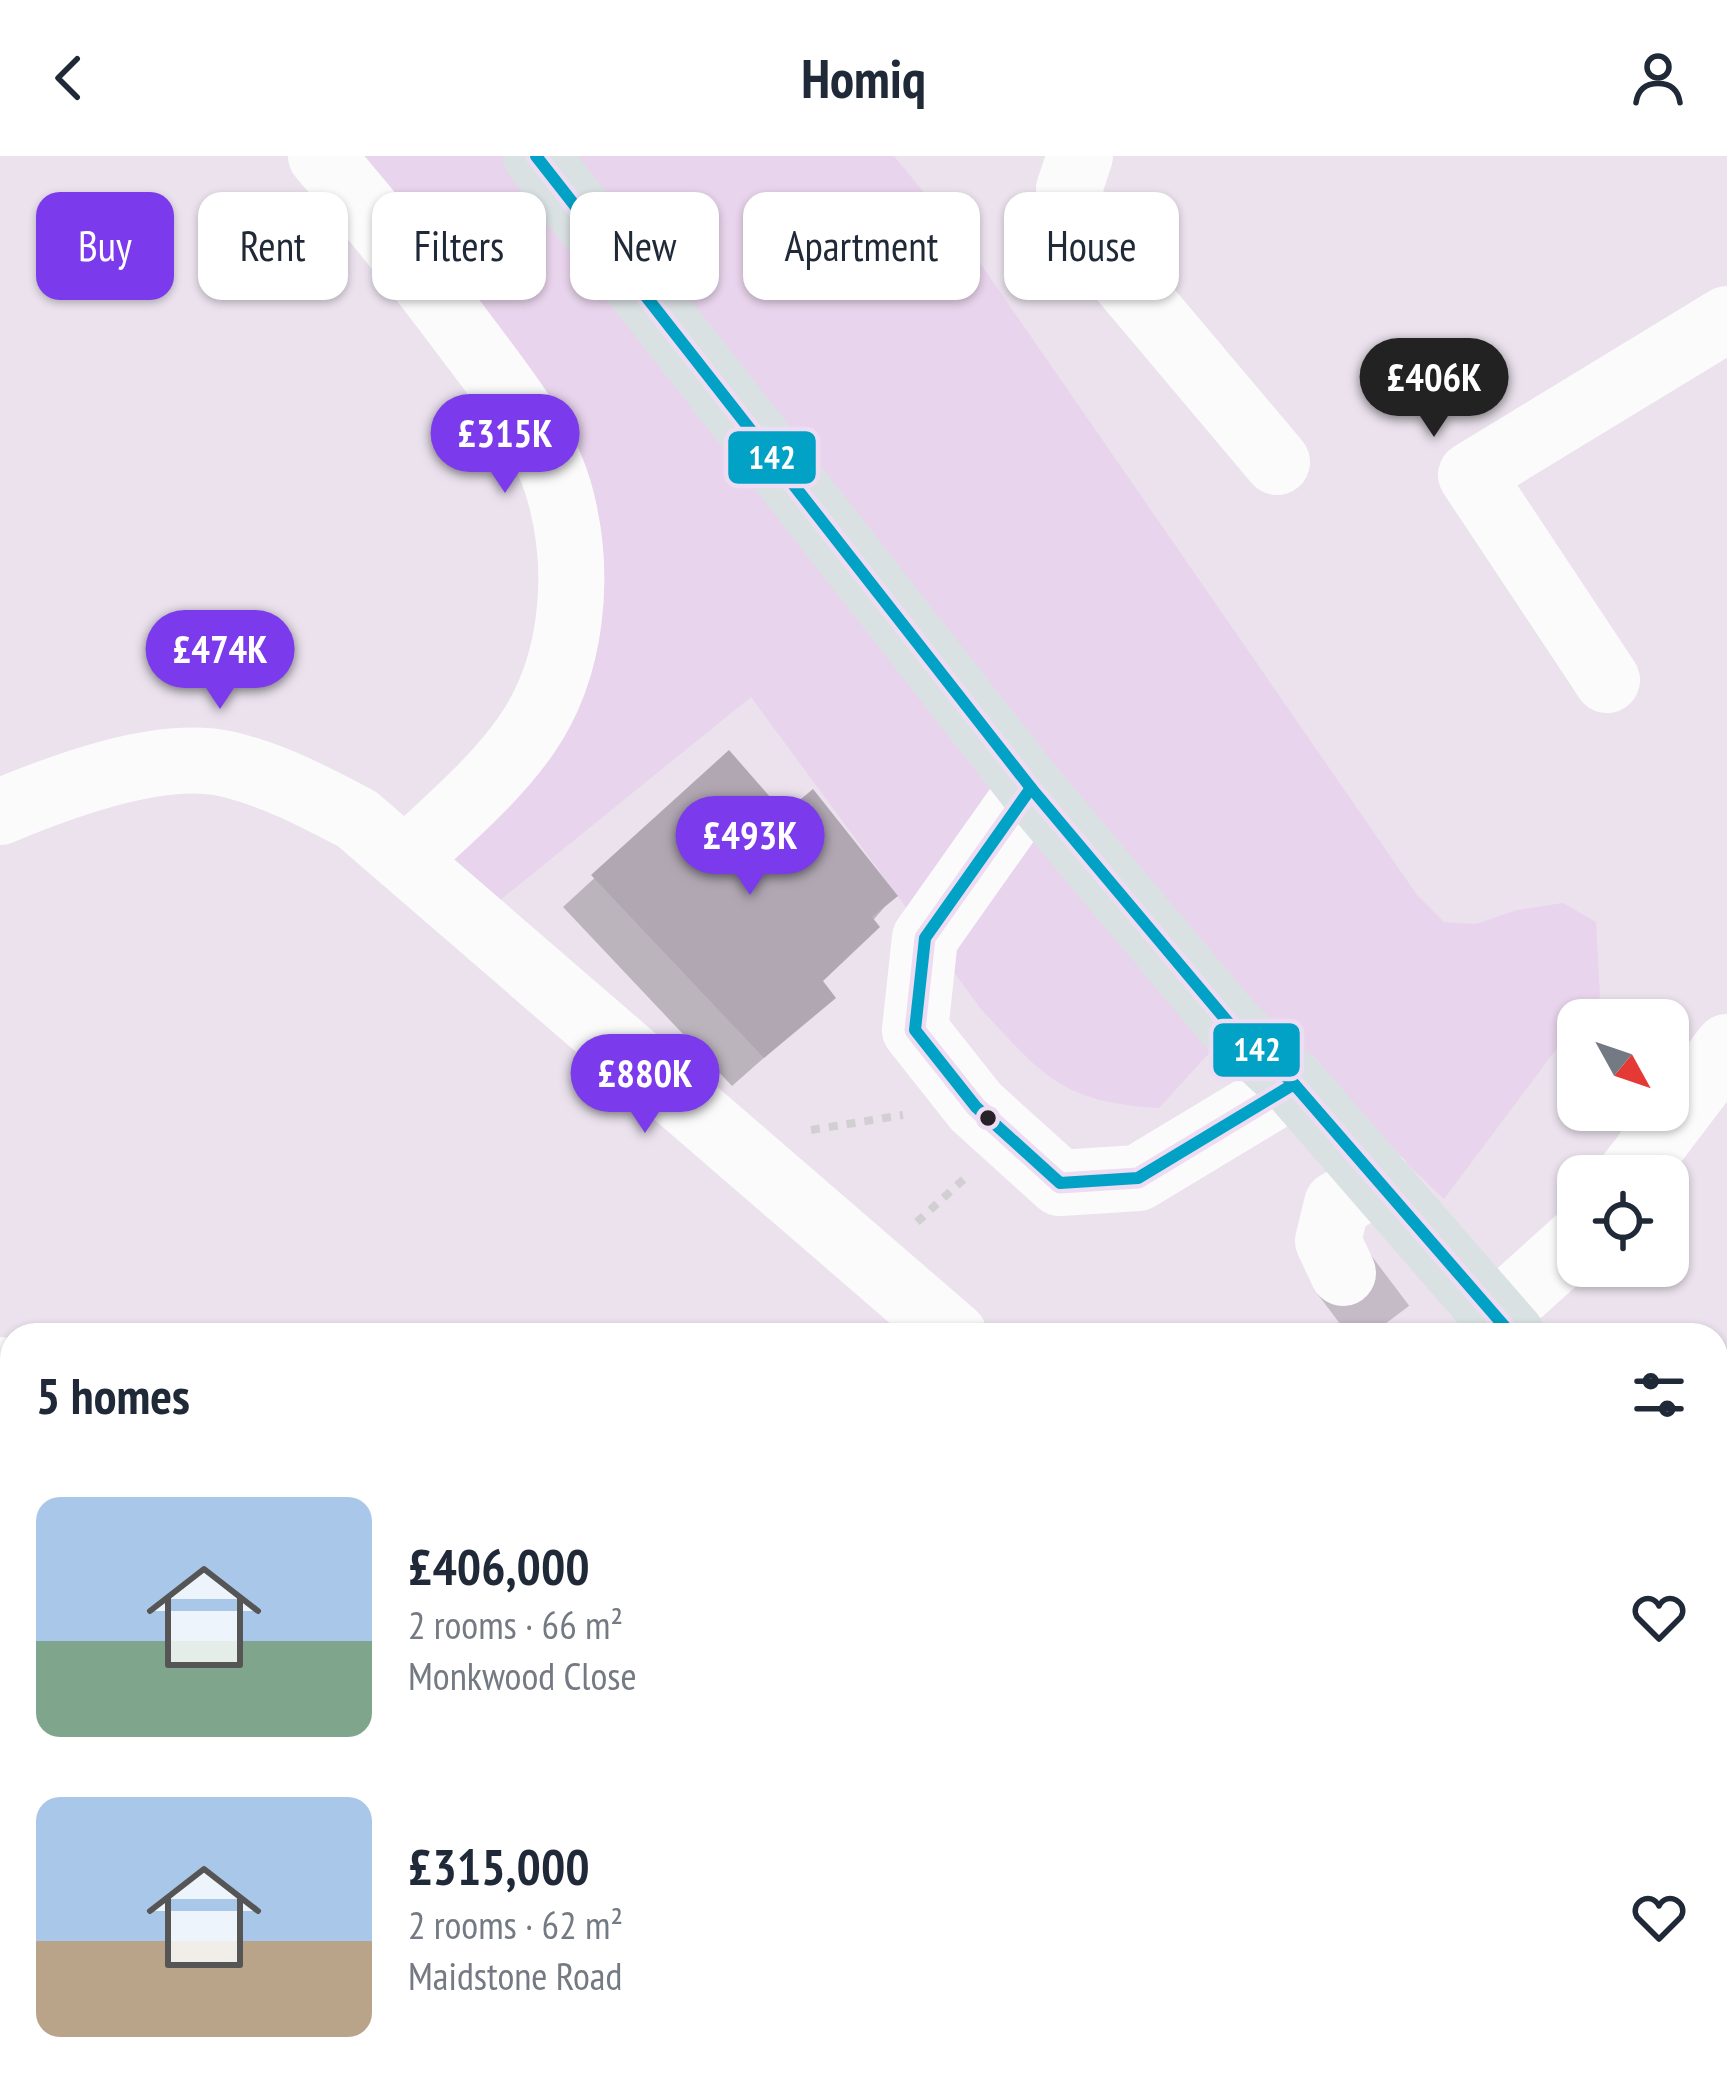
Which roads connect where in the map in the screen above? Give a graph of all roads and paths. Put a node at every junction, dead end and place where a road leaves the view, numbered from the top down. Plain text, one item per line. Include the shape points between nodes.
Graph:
1 (321, 156) edge
2 (536, 156) edge
3 (1080, 156) edge
4 (1727, 319) edge
5 (1277, 462) dead end
6 (1607, 680) dead end
7 (1030, 788) junction
8 (0, 812) edge
9 (406, 859) junction
10 (1727, 1047) edge
11 (1294, 1084) junction
12 (992, 1123) junction
13 (735, 1147) junction
14 (1645, 1155) edge
15 (1379, 1181) junction
16 (872, 1263) junction
17 (1557, 1264) edge
18 (1343, 1273) tunnel mouth
19 (940, 1323) edge
20 (1503, 1323) edge
21 (1505, 1323) edge

1 - 9 street via 526,418 561,495 574,586 559,665 527,734
2 - 7 main road
3 - 5 street via 1069,189 1078,226
4 - 6 street via 1471,475
7 - 11 main road via 1232,1027
7 - 12 street via 925,938 915,1030
8 - 9 street via 142,764 223,763 292,785
9 - 13 street
10 - 14 street
11 - 12 street via 1138,1178 1060,1183
11 - 15 main road
12 - 13 path via 849,1122
12 - 16 path
13 - 16 street
15 - 18 street via 1337,1204 1328,1241
15 - 20 main road
16 - 19 street
17 - 21 street

